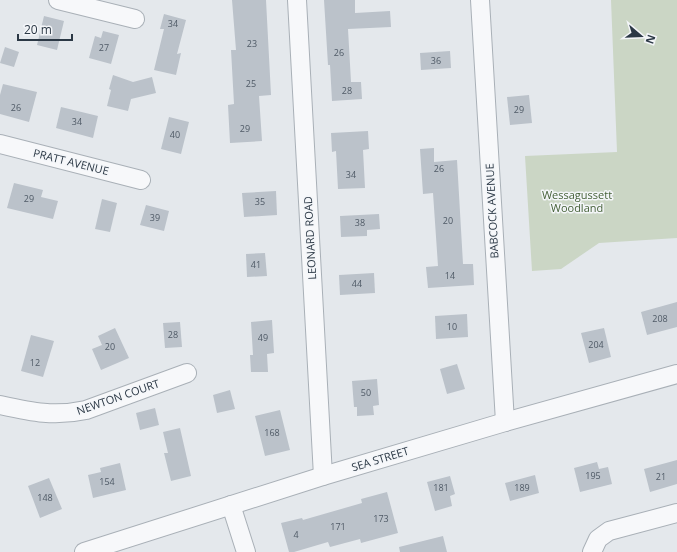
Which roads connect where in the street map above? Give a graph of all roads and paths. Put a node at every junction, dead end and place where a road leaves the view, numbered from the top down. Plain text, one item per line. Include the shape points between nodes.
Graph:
1 (58, 0) edge
2 (297, 0) edge
3 (480, 0) edge
4 (135, 19) dead end
5 (0, 144) edge
6 (141, 180) dead end
7 (187, 373) dead end
8 (677, 374) edge
9 (0, 405) edge
10 (505, 422) junction
11 (323, 476) junction
12 (231, 505) junction
13 (677, 513) edge
14 (84, 552) edge
15 (246, 552) edge
16 (592, 552) edge

1 - 4 street
2 - 11 street, LEONARD ROAD
3 - 10 street, BABCOCK AVENUE
5 - 6 street, PRATT AVENUE
7 - 9 street, NEWTON COURT via 70,414 30,412
8 - 10 street, SEA STREET
10 - 11 street, SEA STREET
11 - 12 street, SEA STREET
12 - 14 street, SEA STREET
12 - 15 street
13 - 16 street via 609,531 598,539

